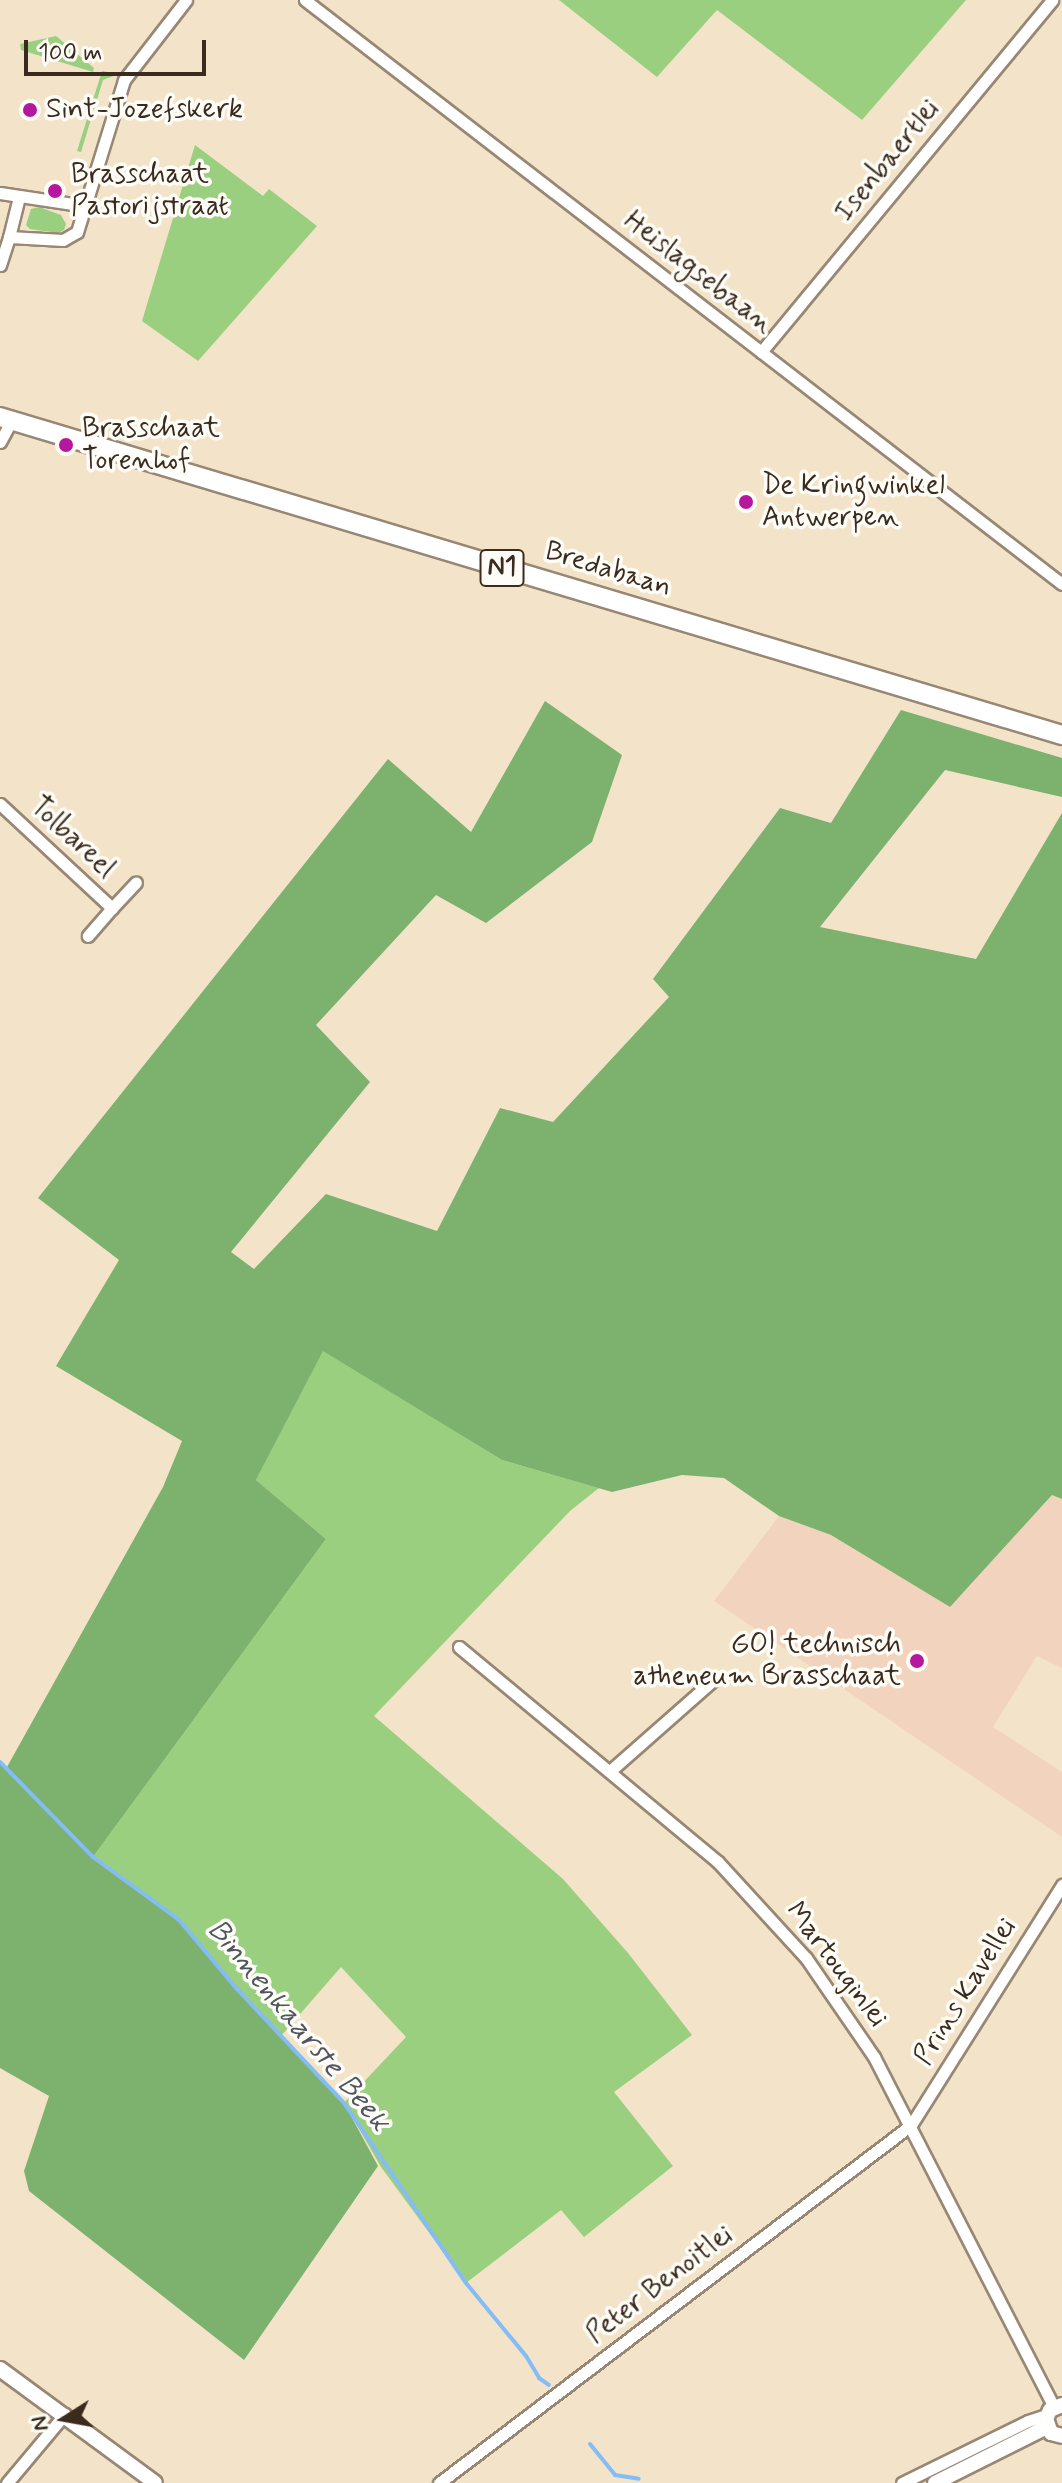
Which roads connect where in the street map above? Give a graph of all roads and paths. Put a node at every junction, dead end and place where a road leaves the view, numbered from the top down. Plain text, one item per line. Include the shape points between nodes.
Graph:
1 (186, 0) edge
2 (305, 0) edge
3 (1052, 0) edge
4 (0, 193) edge
5 (19, 197) junction
6 (86, 206) junction
7 (9, 237) junction
8 (0, 265) edge
9 (761, 352) junction
10 (6, 419) edge
11 (0, 442) edge
12 (1062, 584) edge
13 (1062, 735) edge
14 (0, 804) edge
15 (136, 882) dead end
16 (112, 908) junction
17 (88, 936) dead end
18 (459, 1647) dead end
19 (712, 1681) dead end
20 (610, 1771) junction
21 (1062, 1885) edge
22 (911, 2125) junction
23 (0, 2369) edge
24 (65, 2414) junction
25 (1052, 2414) edge
26 (1062, 2436) edge
27 (7, 2483) edge
28 (155, 2483) edge
29 (439, 2483) edge
30 (902, 2483) edge
31 (935, 2483) edge

1 - 6 street via 124,80
2 - 9 street, Heislagsebaan
3 - 9 street, Isenbaertlei
4 - 5 street
5 - 6 street
5 - 7 street
6 - 7 street via 71,239
7 - 8 street
9 - 12 street, Heislagsebaan
10 - 11 street
10 - 13 main road, Bredabaan / N1
14 - 16 street, Tolbareel
15 - 16 street, Tolbareel
16 - 17 street, Tolbareel
18 - 20 street, Martouginlei
19 - 20 street
20 - 22 street, Martouginlei via 718,1862 806,1958 874,2057
21 - 22 street, Prins Kavellei
22 - 25 street, Martouginlei
22 - 29 street, Peter Benoitlei
23 - 24 street
24 - 27 street
24 - 28 street
25 - 26 street
25 - 30 street
25 - 31 street

